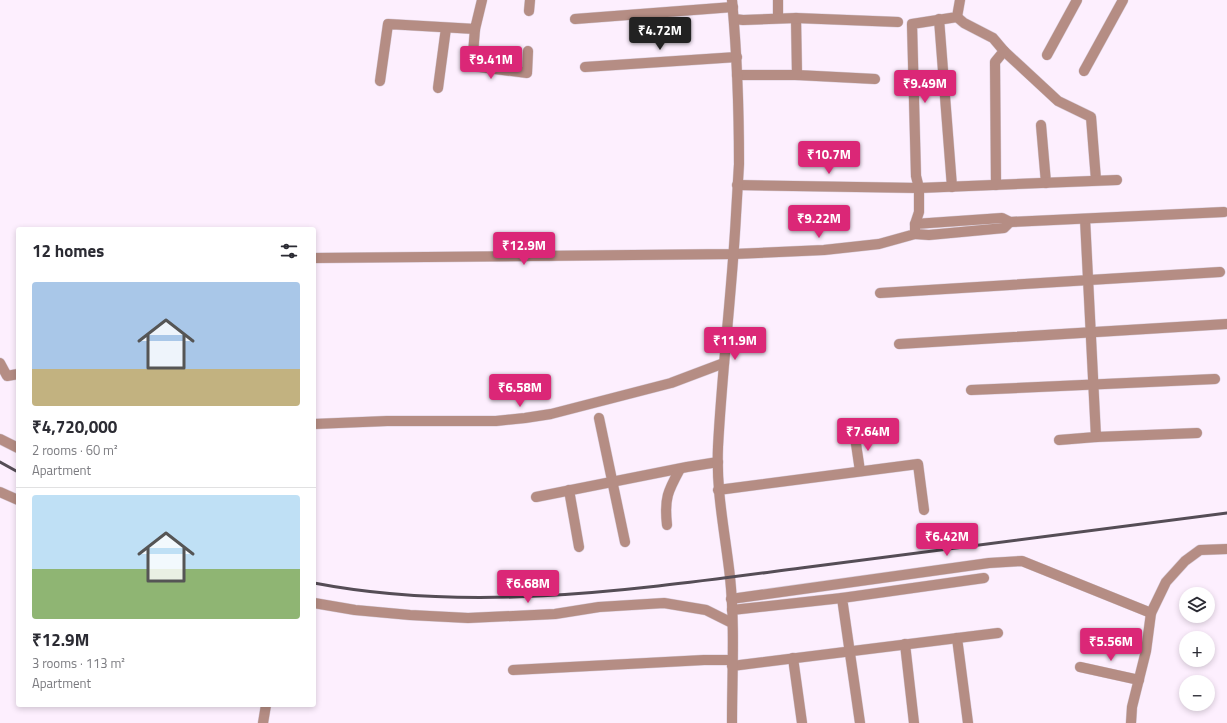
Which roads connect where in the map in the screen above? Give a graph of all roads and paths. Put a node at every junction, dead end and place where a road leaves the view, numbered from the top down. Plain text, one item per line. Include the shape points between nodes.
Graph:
1 (482, 0) edge
2 (530, 0) edge
3 (778, 0) edge
4 (960, 0) edge
5 (1077, 0) edge
6 (1123, 0) edge
7 (733, 4) edge
8 (529, 11) dead end
9 (957, 17) junction
10 (778, 18) junction
11 (796, 18) junction
12 (575, 19) dead end
13 (734, 19) junction
14 (939, 19) junction
15 (898, 22) dead end
16 (446, 28) junction
17 (475, 29) junction
18 (528, 51) dead end
19 (1004, 52) junction
20 (1048, 55) dead end
21 (737, 57) junction
22 (585, 67) dead end
23 (1084, 70) dead end
24 (737, 75) junction
25 (797, 75) junction
26 (875, 79) dead end
27 (380, 81) dead end
28 (438, 88) dead end
29 (1041, 125) dead end
30 (1096, 180) junction
31 (1116, 180) dead end
32 (1046, 182) junction
33 (738, 185) junction
34 (996, 185) junction
35 (952, 187) junction
36 (919, 188) junction
37 (1224, 212) dead end
38 (1085, 219) junction
39 (915, 229) junction
40 (734, 254) junction
41 (316, 258) edge
42 (1220, 272) dead end
43 (1088, 280) junction
44 (880, 293) dead end
45 (1227, 324) edge
46 (1090, 332) junction
47 (899, 344) dead end
48 (0, 363) edge
49 (724, 363) junction
50 (16, 374) edge
51 (1215, 379) dead end
52 (1094, 386) junction
53 (971, 390) dead end
54 (599, 418) dead end
55 (316, 424) edge
56 (1197, 434) dead end
57 (855, 437) dead end
58 (1096, 437) junction
59 (0, 439) edge
60 (1059, 440) dead end
61 (16, 447) edge
62 (718, 462) junction
63 (680, 468) junction
64 (860, 471) junction
65 (613, 481) junction
66 (569, 490) junction
67 (718, 490) junction
68 (0, 492) edge
69 (536, 496) dead end
70 (16, 499) edge
71 (924, 510) dead end
72 (667, 525) dead end
73 (625, 542) dead end
74 (579, 547) dead end
75 (1227, 549) edge
76 (984, 578) dead end
77 (842, 598) junction
78 (731, 599) junction
79 (316, 603) edge
80 (732, 610) junction
81 (1151, 613) junction
82 (732, 623) junction
83 (998, 633) dead end
84 (957, 638) junction
85 (905, 644) junction
86 (850, 651) junction
87 (793, 658) junction
88 (732, 663) junction
89 (1080, 667) dead end
90 (513, 670) dead end
91 (1139, 680) junction
92 (266, 707) edge
93 (263, 723) edge
94 (732, 723) edge
95 (802, 723) edge
96 (860, 723) edge
97 (914, 723) edge
98 (968, 723) edge
99 (1131, 723) edge

1 - 17 street
2 - 8 street
3 - 10 street
4 - 9 street
5 - 20 street
6 - 23 street
7 - 12 street
7 - 13 street
9 - 14 street
9 - 19 street via 993,38
10 - 11 street
10 - 13 street
11 - 15 street
11 - 25 street
13 - 21 street
14 - 35 street
14 - 36 street via 912,24 916,176
16 - 17 street
16 - 27 street via 388,24
16 - 28 street
17 - 18 street via 472,66 527,73
19 - 30 street via 1058,101 1091,117
19 - 34 street via 995,62
21 - 22 street
21 - 24 street
24 - 25 street
24 - 33 street
25 - 26 street
29 - 32 street
30 - 31 street
30 - 32 street
32 - 34 street
33 - 36 street
33 - 40 street
34 - 35 street
35 - 36 street
36 - 39 street via 919,212
37 - 38 street
38 - 39 street via 1010,222 1002,218
38 - 43 street
39 - 40 street via 879,244 824,250
40 - 41 street
40 - 49 street
42 - 43 street
43 - 44 street
43 - 46 street
45 - 46 street
46 - 47 street
46 - 52 street
48 - 50 street via 7,376
49 - 55 street via 671,383 551,414 525,418 496,421
49 - 62 street
51 - 52 street
52 - 53 street
52 - 58 street
54 - 65 street
56 - 58 street
57 - 64 street
58 - 60 street
59 - 61 street
62 - 63 street
62 - 67 street
63 - 65 street
63 - 72 street via 667,493
64 - 67 street
64 - 71 street via 918,464
65 - 66 street
65 - 73 street
66 - 69 street
66 - 74 street
67 - 78 street
68 - 70 street
75 - 81 street via 1200,550 1185,561 1166,582
76 - 77 street
77 - 80 street
77 - 86 street
78 - 80 street
78 - 81 street via 989,563 1022,562
79 - 82 street via 354,610 468,618 555,614 664,603 706,610
80 - 82 street
81 - 91 street
82 - 88 street
83 - 84 street
84 - 85 street
84 - 98 street
85 - 86 street
85 - 97 street
86 - 87 street
86 - 96 street
87 - 88 street
87 - 95 street
88 - 90 street via 704,660
88 - 94 street
89 - 91 street
91 - 99 street
92 - 93 street

